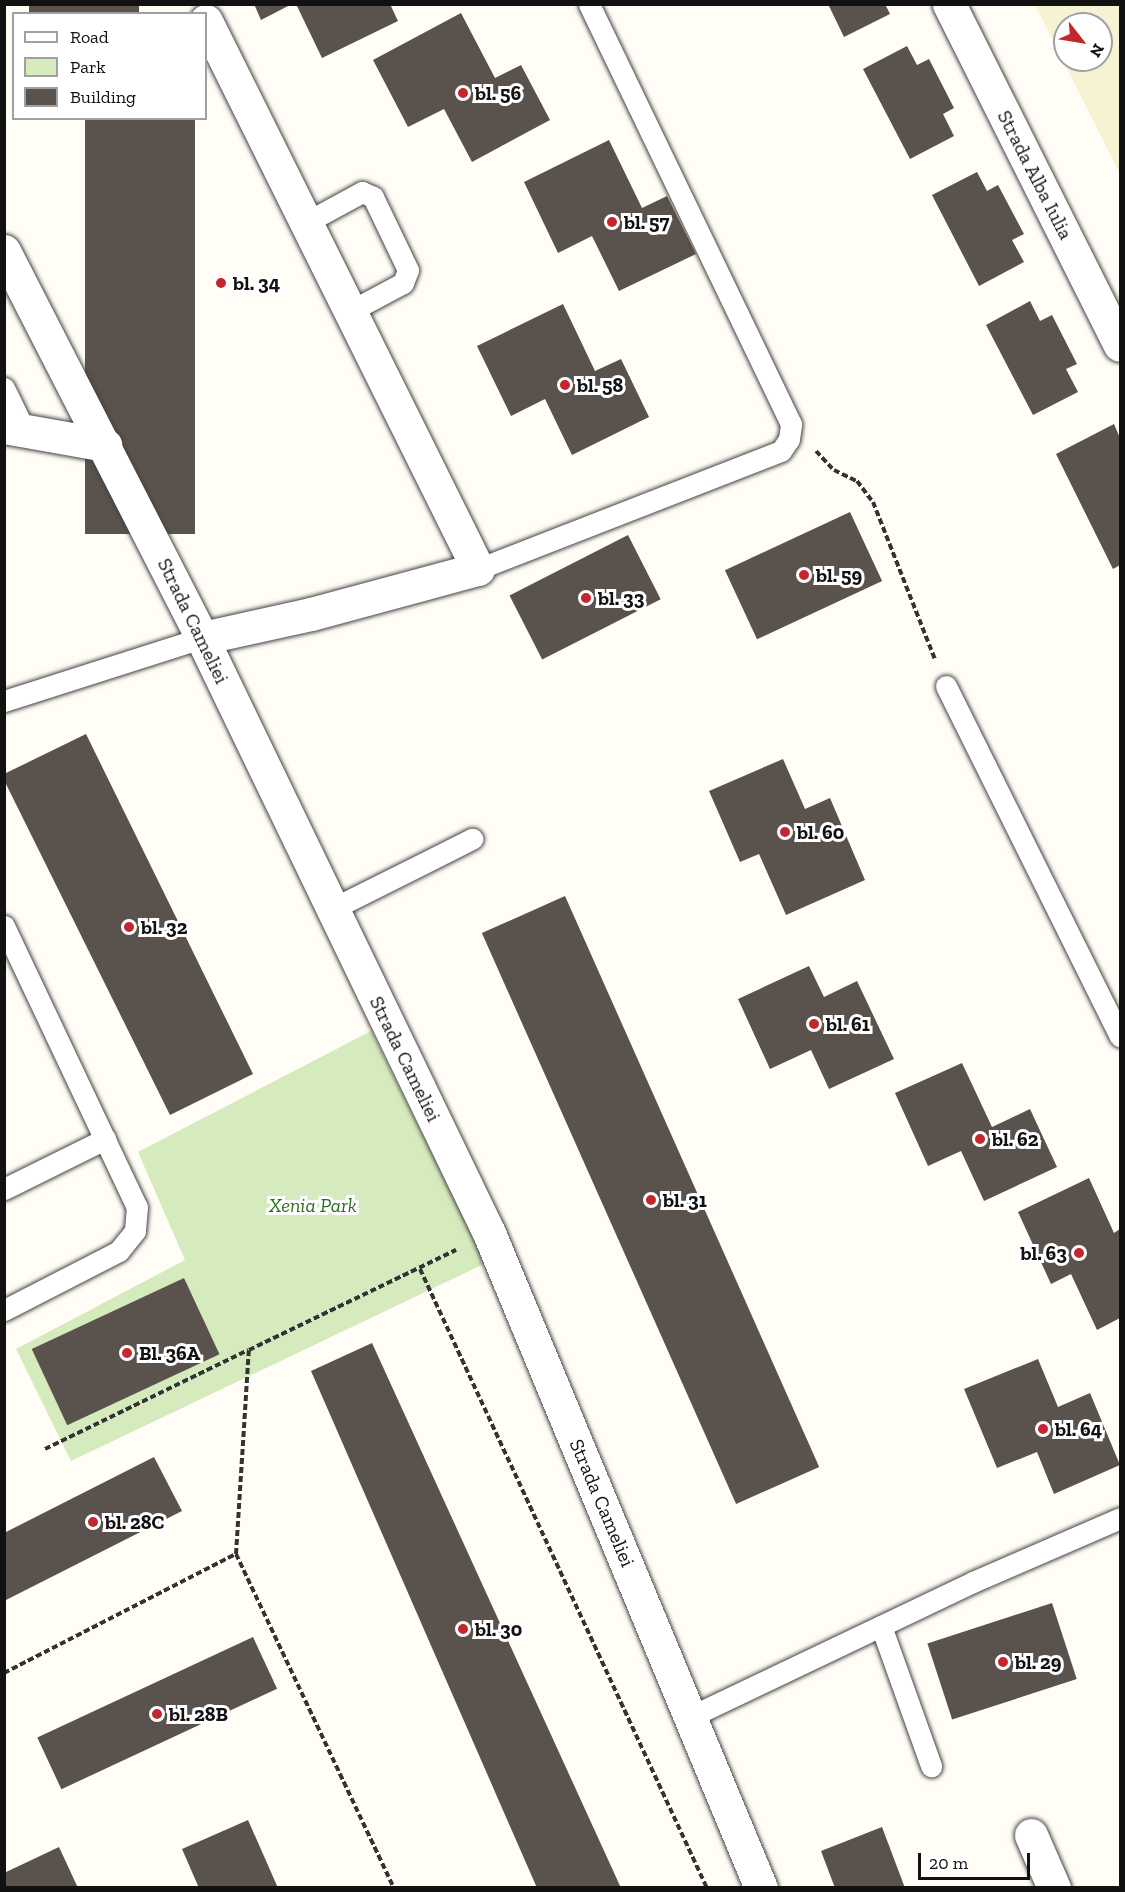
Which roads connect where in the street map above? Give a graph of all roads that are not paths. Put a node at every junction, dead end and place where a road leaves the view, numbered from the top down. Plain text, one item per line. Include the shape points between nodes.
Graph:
1 (588, 4) edge
2 (949, 4) edge
3 (207, 23) edge
4 (305, 223) junction
5 (4, 251) edge
6 (349, 312) junction
7 (1120, 345) edge
8 (4, 388) edge
9 (15, 429) edge
10 (105, 445) junction
11 (478, 569) junction
12 (202, 638) junction
13 (946, 686) road end
14 (4, 701) edge
15 (472, 839) dead end
16 (332, 909) junction
17 (4, 926) edge
18 (1120, 1036) edge
19 (105, 1139) junction
20 (4, 1189) edge
21 (5, 1308) edge
22 (1120, 1518) edge
23 (881, 1626) junction
24 (692, 1716) junction
25 (931, 1766) dead end
26 (1031, 1835) dead end
27 (761, 1887) edge
28 (1054, 1887) edge

1 - 11 lane via 791,424 789,440 781,451
2 - 7 street, Strada Alba Iulia
3 - 4 street
4 - 6 street
4 - 6 lane via 362,192 373,196 408,270 403,283
5 - 10 street, Strada Cameliei
6 - 11 street
8 - 9 lane
9 - 10 street
10 - 12 street, Strada Cameliei
11 - 12 street via 311,614
12 - 14 lane
12 - 16 street, Strada Cameliei
13 - 18 lane
15 - 16 lane
16 - 24 street, Strada Cameliei via 489,1233
17 - 19 lane
19 - 20 lane
19 - 21 lane via 137,1207 135,1231 119,1251
22 - 23 lane
23 - 24 lane
23 - 25 lane
24 - 27 street, Strada Cameliei
26 - 28 street

